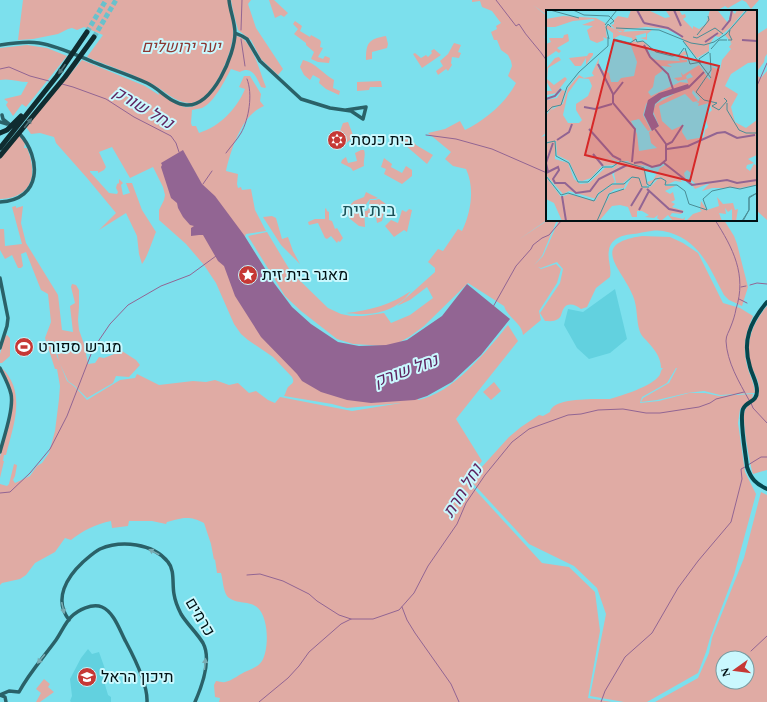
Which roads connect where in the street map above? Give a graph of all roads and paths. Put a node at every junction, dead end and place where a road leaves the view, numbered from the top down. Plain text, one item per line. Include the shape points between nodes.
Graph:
1 (229, 0) edge
2 (87, 32) tunnel mouth
3 (235, 33) junction
4 (94, 37) tunnel mouth
5 (0, 46) edge
6 (47, 90) junction
7 (346, 110) junction
8 (1, 113) edge
9 (0, 121) edge
10 (13, 127) junction
11 (0, 134) edge
12 (1, 152) edge
13 (0, 202) edge
14 (0, 278) edge
15 (767, 302) edge
16 (0, 348) edge
17 (0, 368) edge
18 (0, 452) edge
19 (767, 489) edge
20 (69, 620) junction
21 (9, 691) junction
22 (0, 695) edge
23 (6, 700) edge
24 (147, 702) edge
25 (196, 702) edge

1 - 3 street
2 -> 6 highway
3 - 5 street via 217,84 204,99 190,105 178,103 146,83 51,46 22,42
3 - 7 street via 246,39 261,62 300,98 330,108
12 -> 4 highway via 65,77
6 - 11 highway via 10,128
6 - 12 highway
7 - 7 street via 366,107 363,118
8 - 9 street
8 - 10 street via 3,119
9 - 10 street
10 - 13 street via 30,149 35,176 22,196
14 - 16 street via 8,318
15 - 19 main road via 749,329 748,360 757,388 756,397 747,403 742,411 750,474 754,481
17 - 18 street via 11,397
20 -> 21 street via 29,674 19,692
20 - 24 street via 77,613 92,607 102,607 108,611 130,649 142,679
25 -> 20 street, כרמים via 205,669 205,648 178,606 169,563 156,552 124,544 105,547 94,553 71,575 64,588 61,604
21 - 22 street
21 - 23 street via 5,693
22 - 23 street

